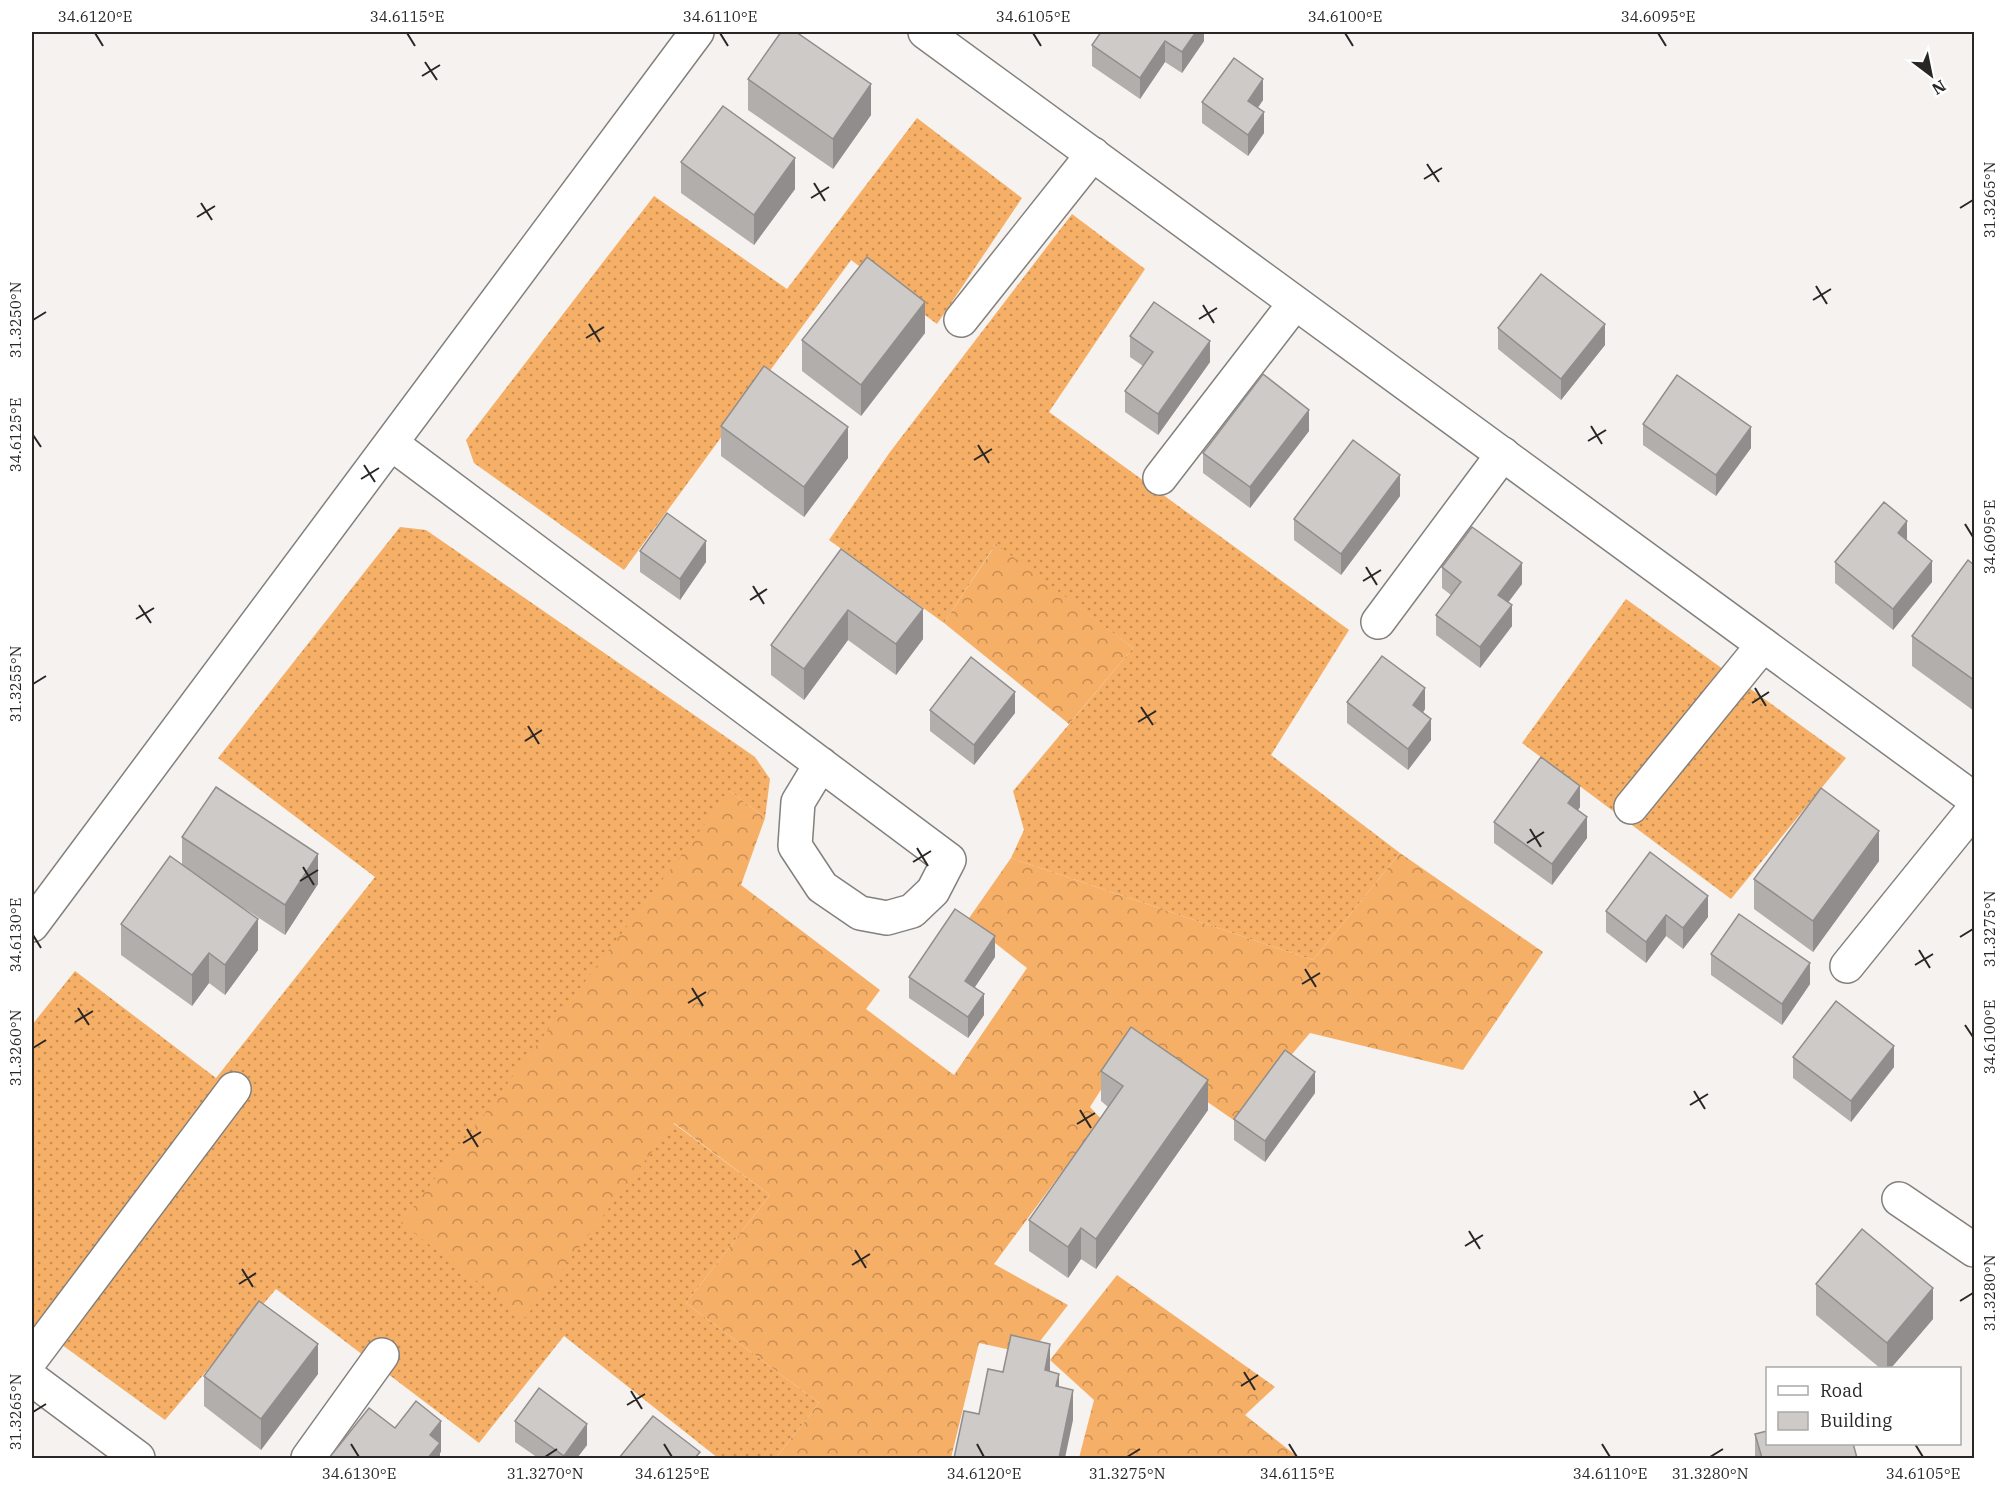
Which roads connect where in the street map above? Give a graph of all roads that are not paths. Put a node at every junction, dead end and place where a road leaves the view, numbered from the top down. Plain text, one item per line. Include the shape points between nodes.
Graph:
1 (697, 32) edge
2 (925, 32) edge
3 (1093, 154) junction
4 (1295, 303) junction
5 (961, 320) dead end
6 (392, 444) junction
7 (1503, 454) junction
8 (1160, 478) dead end
9 (1378, 622) dead end
10 (1763, 645) junction
11 (821, 764) junction
12 (1974, 799) edge
13 (1631, 807) dead end
14 (1974, 809) edge
15 (32, 925) edge
16 (1847, 966) dead end
17 (234, 1089) dead end
18 (1899, 1199) dead end
19 (1974, 1250) edge
20 (382, 1355) dead end
21 (32, 1358) edge
22 (32, 1379) edge
23 (138, 1458) edge
24 (308, 1458) edge

1 - 6 street
2 - 3 street
3 - 4 street
3 - 5 street
4 - 7 street
4 - 8 street
6 - 11 street
6 - 15 street
7 - 9 street
7 - 10 street
10 - 12 street
10 - 13 street
11 - 11 street via 949,860 933,891 912,911 887,918 860,913 822,887 795,846 798,802
14 - 16 street
17 - 21 street
18 - 19 street
20 - 24 street
22 - 23 street

